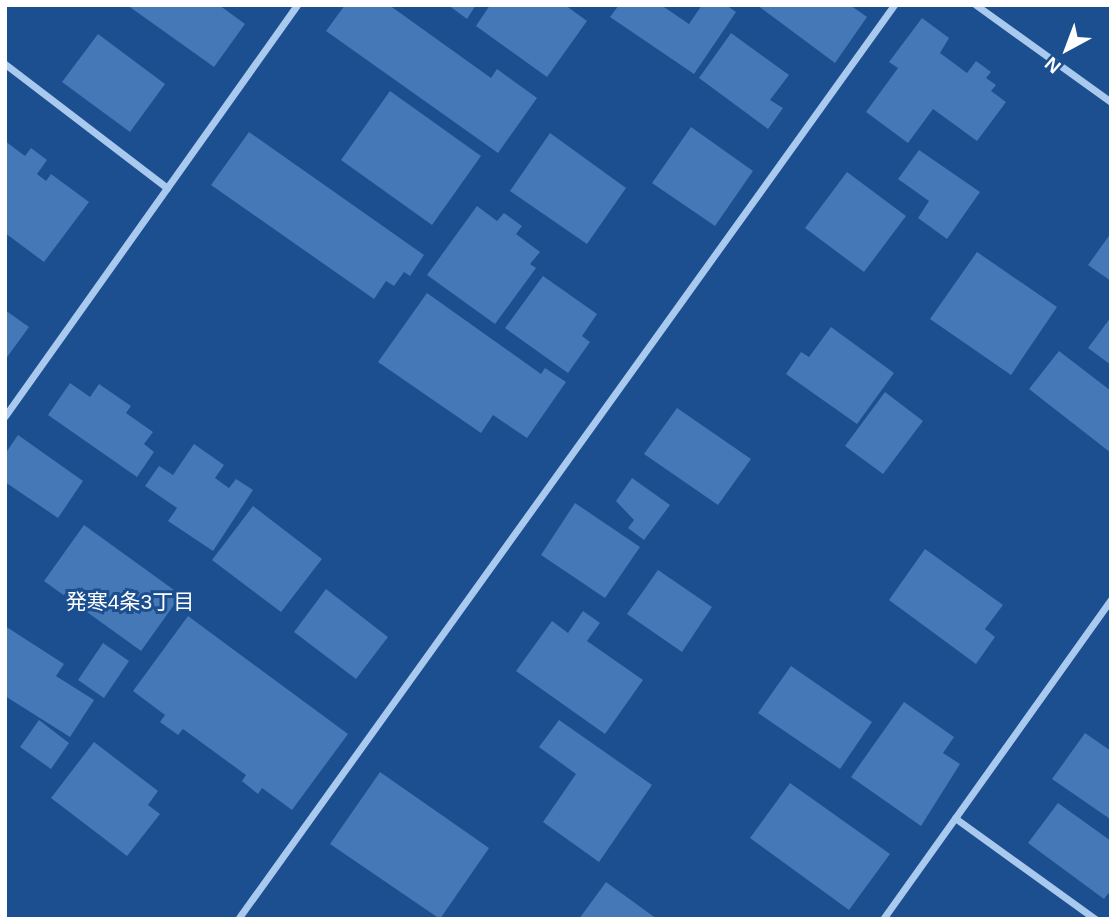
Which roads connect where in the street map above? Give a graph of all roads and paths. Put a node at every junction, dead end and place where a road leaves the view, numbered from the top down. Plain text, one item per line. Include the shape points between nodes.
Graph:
1 (297, 5) edge
2 (894, 5) edge
3 (976, 5) edge
4 (5, 64) edge
5 (1111, 102) edge
6 (167, 188) junction
7 (5, 415) edge
8 (1111, 599) edge
9 (955, 818) junction
10 (238, 919) edge
11 (883, 919) edge
12 (1095, 919) edge

1 - 6 street
2 - 10 street
3 - 5 street
4 - 6 street
6 - 7 street
8 - 9 street
9 - 11 street
9 - 12 street

